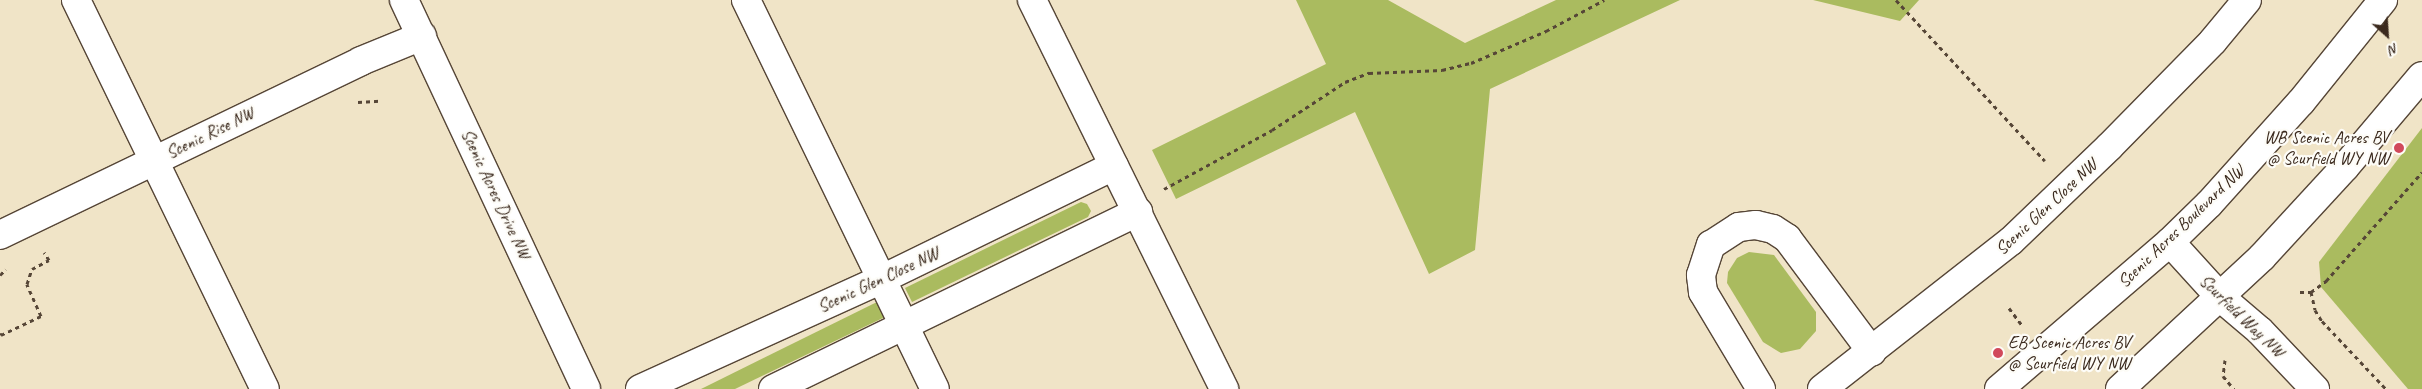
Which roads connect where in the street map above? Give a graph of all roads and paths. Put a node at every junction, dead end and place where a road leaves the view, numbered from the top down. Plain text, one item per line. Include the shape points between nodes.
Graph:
1 (76, 0) edge
2 (404, 0) edge
3 (746, 0) edge
4 (1032, 0) edge
5 (1604, 0) edge
6 (1896, 0) edge
7 (2247, 0) edge
8 (2383, 0) edge
9 (422, 36) junction
10 (2422, 76) edge
11 (154, 159) junction
12 (2048, 164) dead end
13 (1114, 166) junction
14 (2422, 172) edge
15 (1166, 187) dead end
16 (1138, 212) junction
17 (0, 235) edge
18 (2170, 242) junction
19 (43, 249) dead end
20 (882, 279) junction
21 (2300, 292) dead end
22 (2311, 292) junction
23 (2220, 297) junction
24 (2009, 308) dead end
25 (904, 325) junction
26 (2026, 329) dead end
27 (0, 333) edge
28 (1872, 352) junction
29 (2225, 360) dead end
30 (265, 389) edge
31 (586, 389) edge
32 (640, 389) edge
33 (773, 389) edge
34 (935, 389) edge
35 (1224, 389) edge
36 (1761, 389) edge
37 (1822, 389) edge
38 (1999, 389) edge
39 (2120, 389) edge
40 (2234, 389) edge
41 (2315, 389) edge
42 (2386, 389) edge

1 - 11 street
2 - 9 street, Scenic Acres Drive NW
3 - 20 street
4 - 13 street
5 - 15 path via 1471,64 1442,70 1370,73 1345,82 1272,130
6 - 12 path
7 - 28 street, Scenic Glen Close NW via 2213,41 2069,188 2011,241
8 - 18 street, Scenic Acres Boulevard NW via 2301,102
9 - 11 street, Scenic Rise NW via 361,61
9 - 31 street, Scenic Acres Drive NW
10 - 23 street via 2345,167
11 - 17 street, Scenic Rise NW
11 - 30 street
13 - 16 street
13 - 20 street, Scenic Glen Close NW
14 - 22 path via 2326,280
16 - 25 street
16 - 35 street
18 - 23 street, Scurfield Way NW
18 - 38 street, Scenic Acres Boulevard NW
19 - 27 path via 49,260 32,269 27,284 41,316
20 - 25 street
20 - 32 street, Scenic Glen Close NW
21 - 22 path
22 - 42 path via 2315,310 2322,321
23 - 39 street
23 - 41 street, Scurfield Way NW via 2260,331
24 - 26 path
25 - 33 street
25 - 34 street
28 - 36 street via 1788,238 1773,229 1756,225 1739,227 1712,245 1701,275 1703,292
28 - 37 street, Scenic Glen Close NW
29 - 40 path via 2222,376

